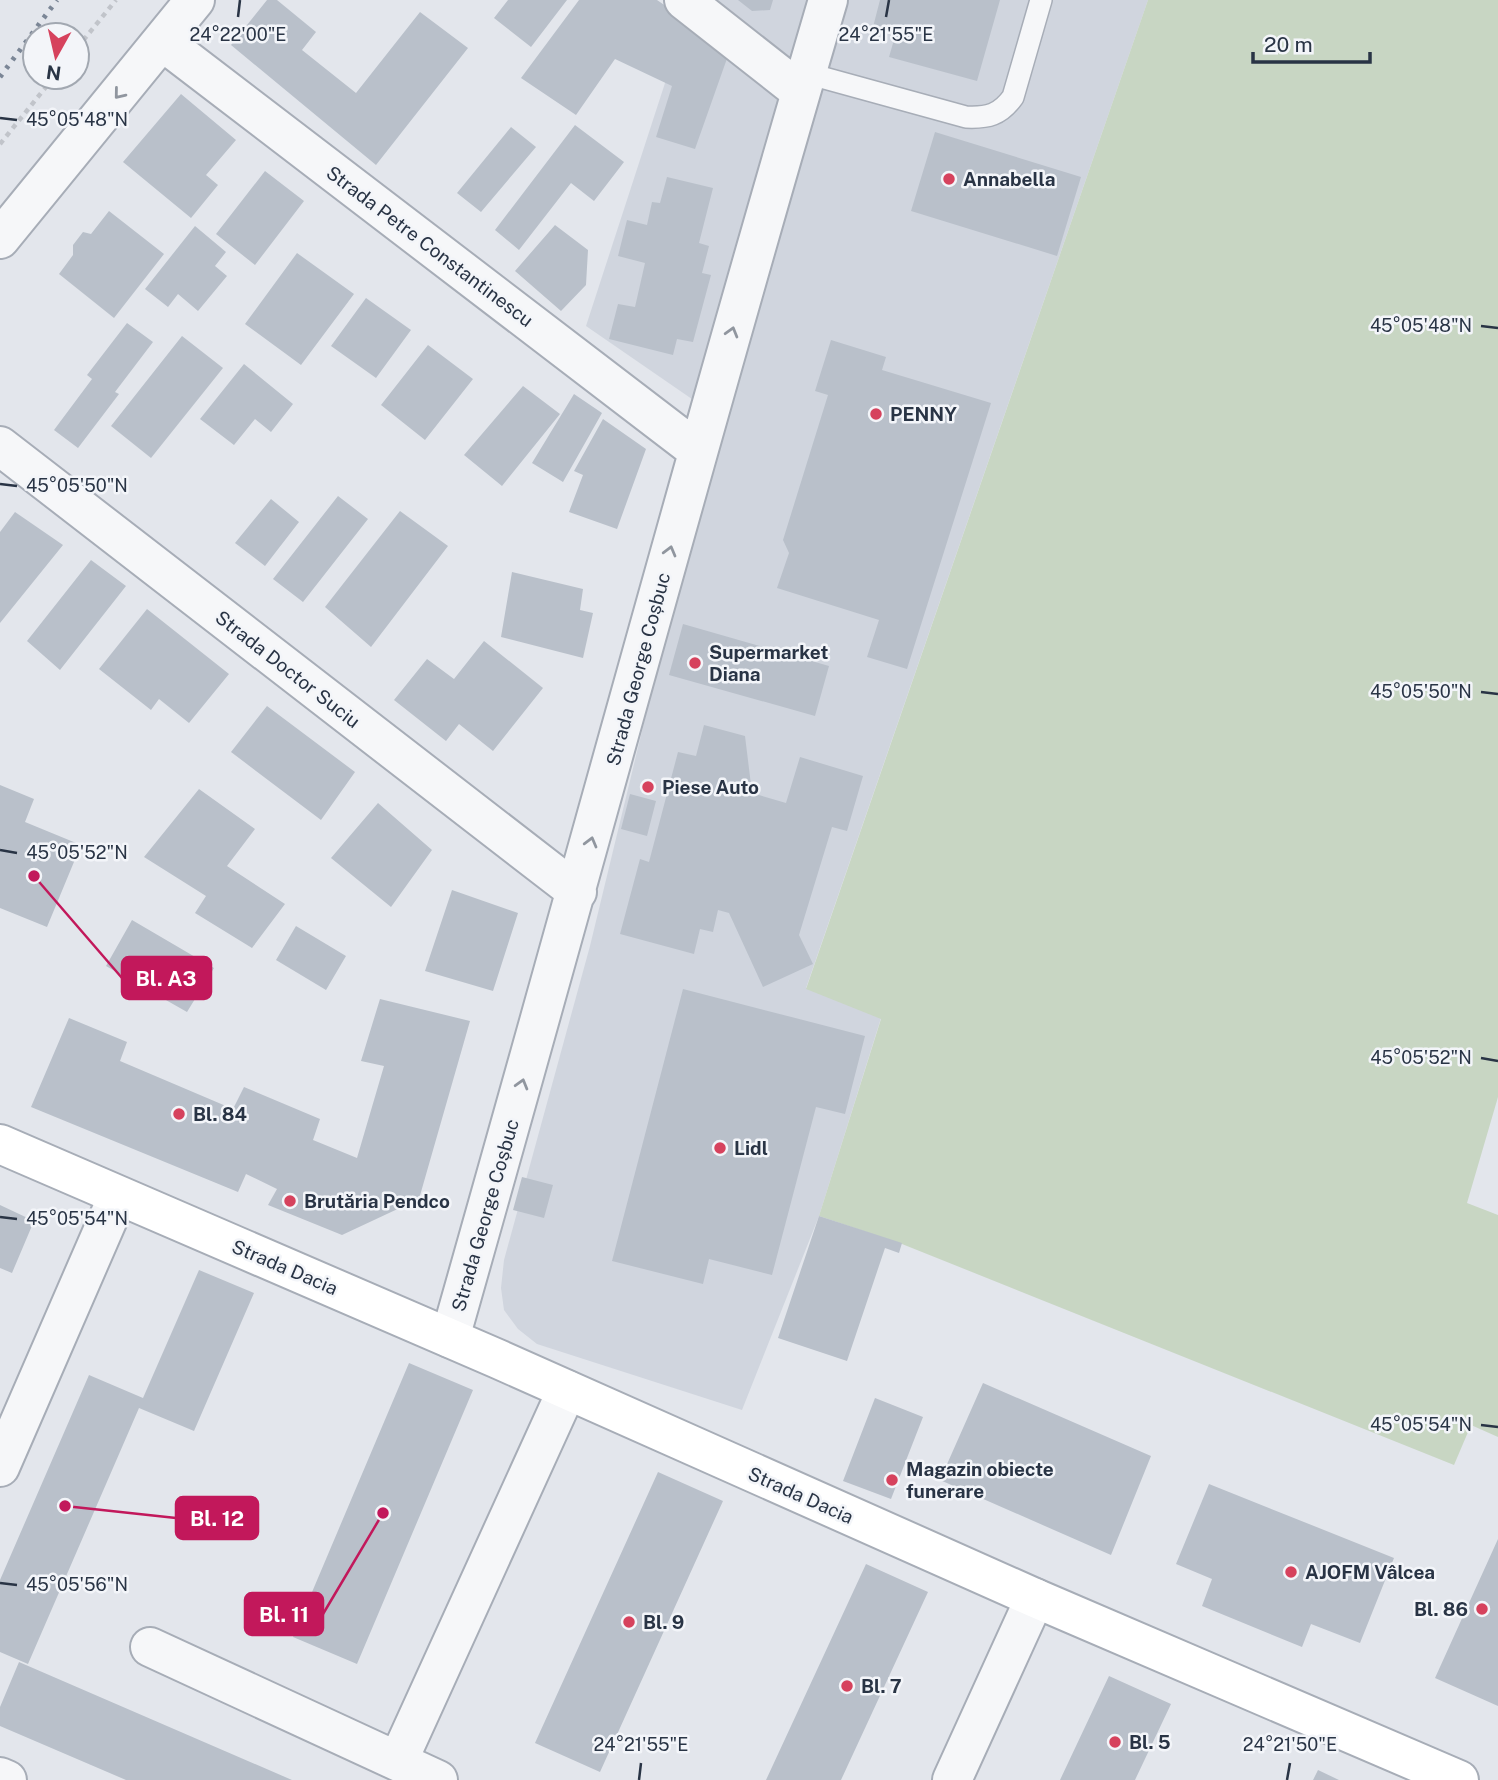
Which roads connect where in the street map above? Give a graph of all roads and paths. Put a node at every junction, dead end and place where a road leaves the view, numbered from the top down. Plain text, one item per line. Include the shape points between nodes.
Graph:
1 (116, 0) edge
2 (195, 0) edge
3 (684, 0) edge
4 (828, 0) edge
5 (1041, 0) edge
6 (91, 31) edge
7 (162, 41) junction
8 (803, 82) junction
9 (43, 91) edge
10 (0, 144) edge
11 (0, 239) edge
12 (0, 446) edge
13 (698, 451) junction
14 (577, 892) junction
15 (0, 1144) edge
16 (118, 1196) junction
17 (450, 1338) junction
18 (567, 1390) junction
19 (0, 1467) edge
20 (1034, 1598) junction
21 (150, 1647) dead end
22 (419, 1773) edge
23 (0, 1777) edge
24 (8, 1780) edge
25 (953, 1780) edge
26 (1460, 1780) edge

1 - 6 path
2 - 7 street
3 - 8 street
4 - 8 street, Strada George Coșbuc
5 - 8 lane via 1013,97 993,116 966,117
7 -> 11 street
7 - 13 street, Strada Petre Constantinescu
13 -> 8 street, Strada George Coșbuc
9 - 10 path
12 - 14 street, Strada Doctor Suciu
14 -> 13 street, Strada George Coșbuc
17 -> 14 street, Strada George Coșbuc
15 - 16 main road, Strada Dacia
16 - 17 main road, Strada Dacia
16 - 19 street
17 - 18 main road, Strada Dacia
18 - 20 main road, Strada Dacia
18 - 22 street
20 - 25 street
20 - 26 main road, Strada Dacia
21 - 22 street
23 - 24 street

